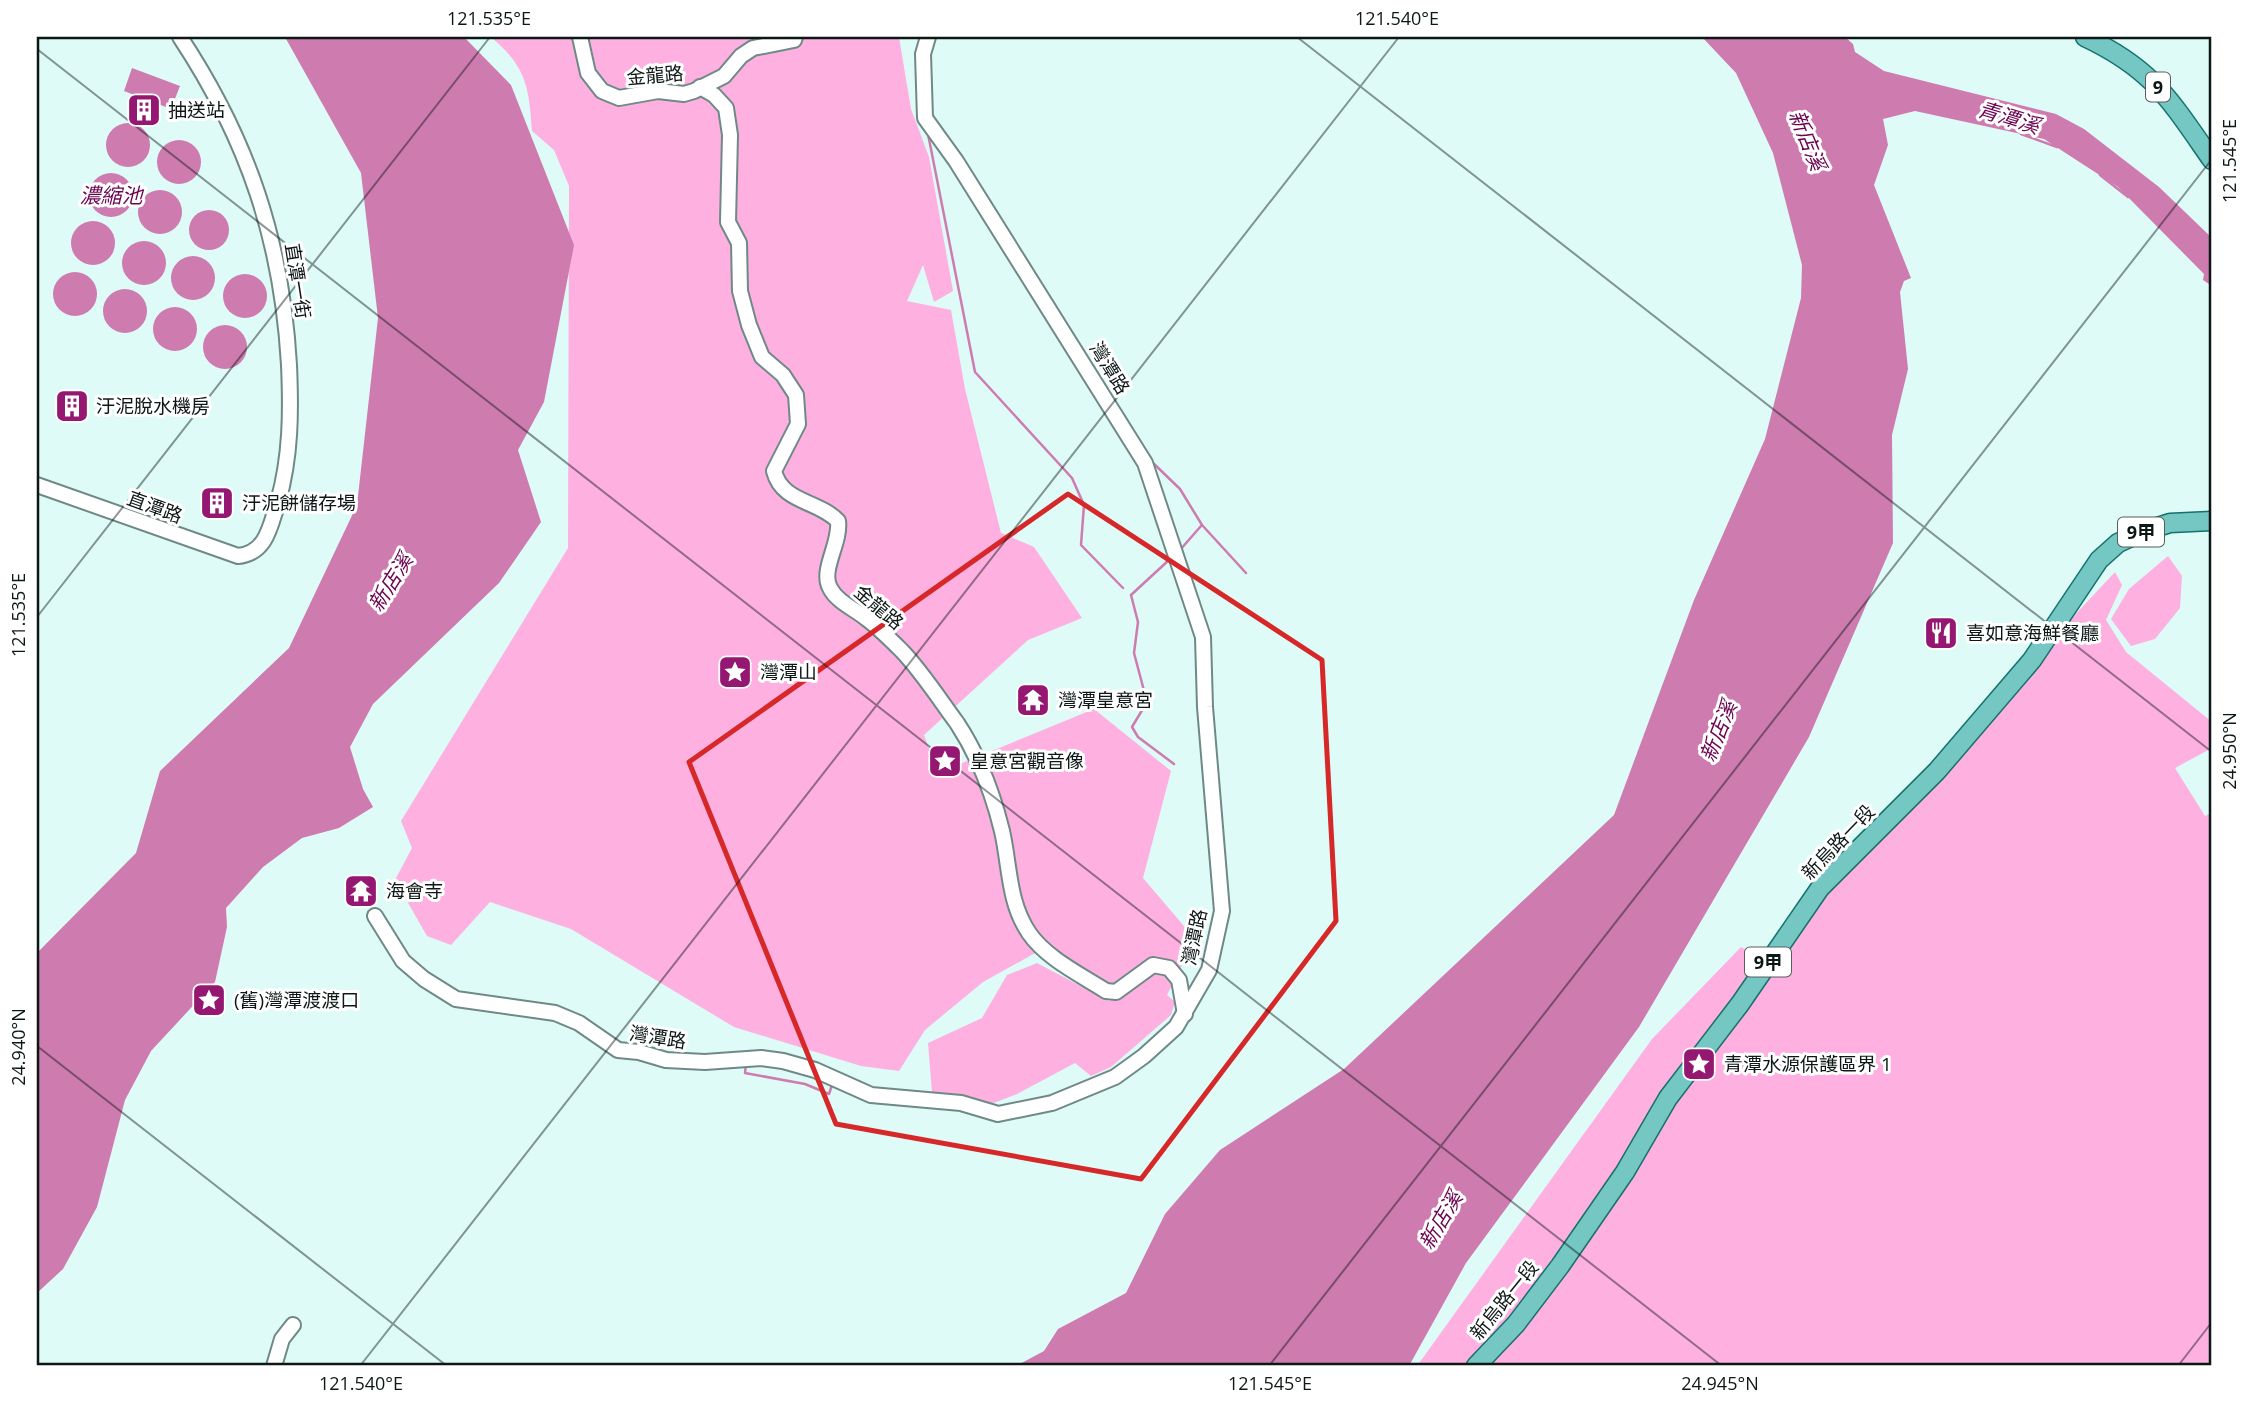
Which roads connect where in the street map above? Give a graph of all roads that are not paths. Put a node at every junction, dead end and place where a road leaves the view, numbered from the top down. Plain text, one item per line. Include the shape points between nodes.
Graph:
1 (180, 37) edge
2 (580, 37) edge
3 (795, 37) edge
4 (927, 37) edge
5 (2085, 37) edge
6 (2108, 37) edge
7 (700, 87) junction
8 (2212, 143) edge
9 (2212, 160) edge
10 (37, 485) edge
11 (2212, 521) edge
12 (260, 548) joint
13 (375, 916) dead end
14 (1185, 1014) junction
15 (293, 1325) dead end
16 (274, 1366) edge
17 (1476, 1366) edge

1 - 12 street, 直潭一街 via 240,142 271,233 281,285 289,440 282,488
2 - 7 street, 金龍路 via 588,74 610,97 658,91 684,94
3 - 7 street via 753,48 724,76
4 - 14 street, 灣潭路 via 923,54 925,118 1145,463 1203,637 1222,911 1209,970
5 - 9 main road, 9 via 2118,52 2147,74
6 - 8 main road, 9 via 2151,65
7 - 14 street, 金龍路 via 726,108 729,222 739,243 740,291 748,325 762,357 783,374 796,395 798,424 774,471 777,483 838,522 828,586 903,653 957,724 980,765 993,802 1003,833 1011,892 1030,933 1047,951 1105,991 1116,992 1153,965 1169,968 1179,980
10 - 12 street, 直潭路 via 228,554 250,555
11 - 17 main road, 新烏路一段 / 9甲 via 2170,523 2142,531 2099,560 2032,660 1937,771 1820,888 1668,1098 1625,1172 1560,1266 1516,1324
13 - 14 street, 灣潭路 via 403,961 456,999 555,1013 579,1023 618,1050 666,1060 783,1061 871,1094 961,1103 998,1114 1052,1103 1115,1077 1144,1056
15 - 16 street via 282,1339

